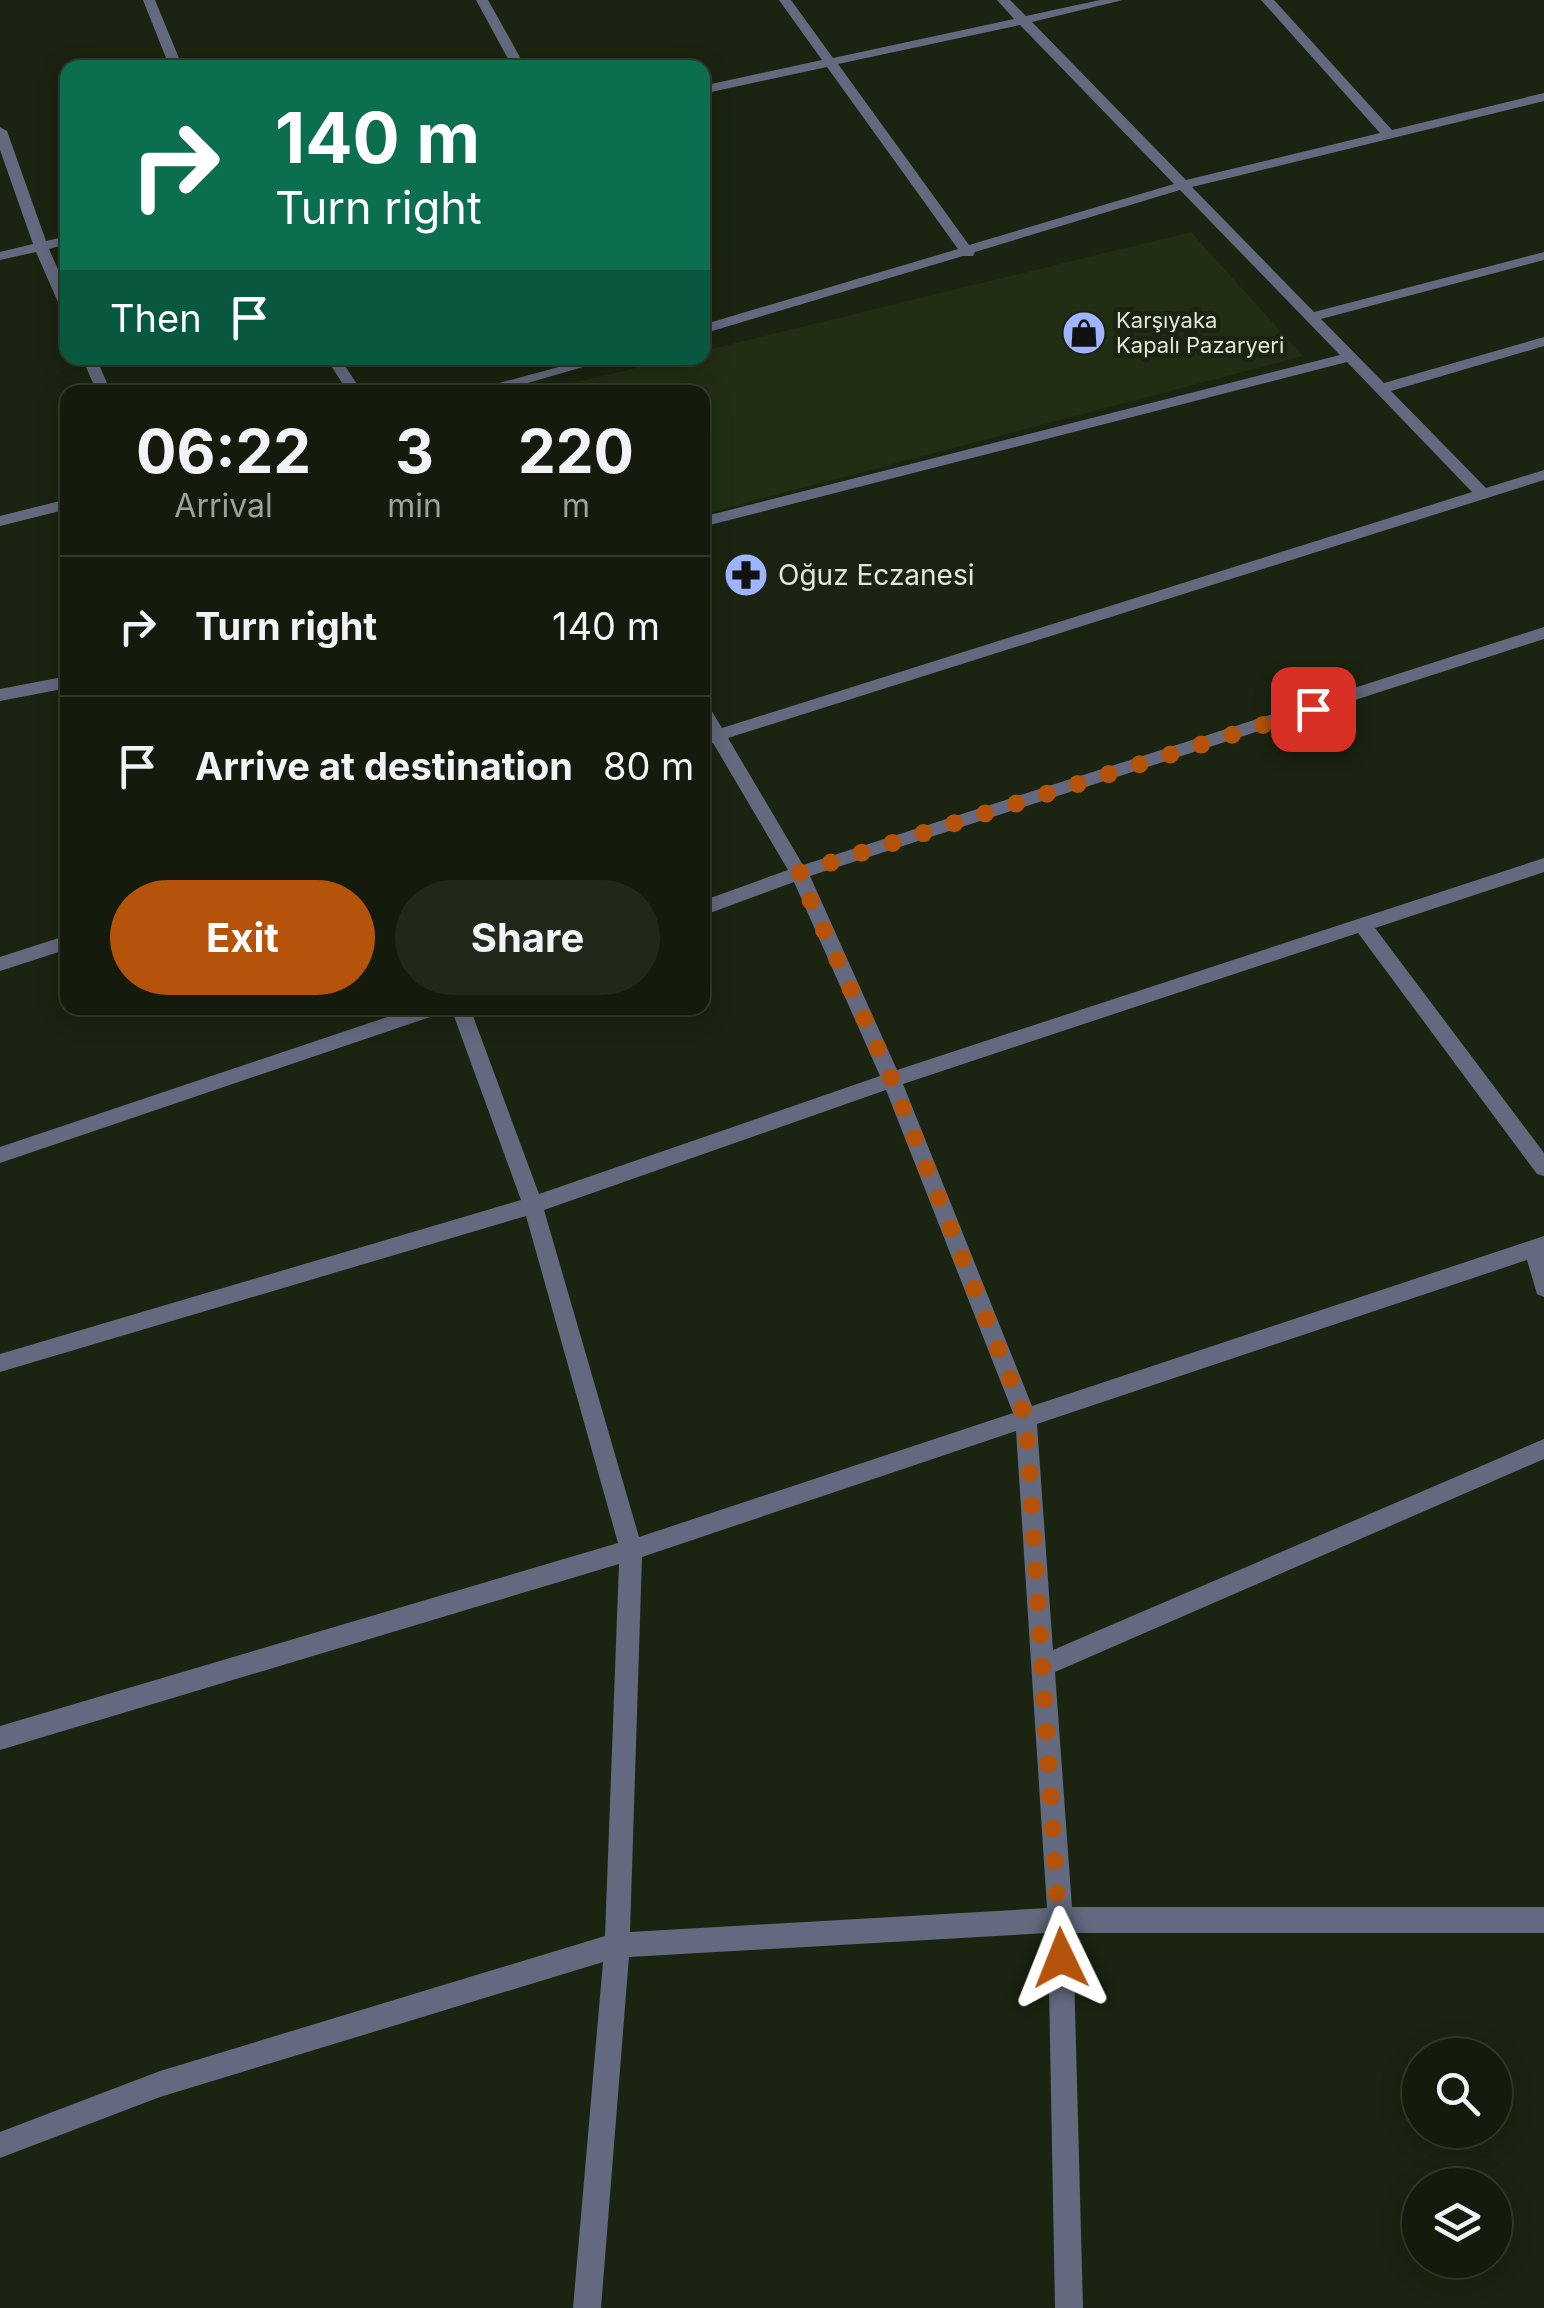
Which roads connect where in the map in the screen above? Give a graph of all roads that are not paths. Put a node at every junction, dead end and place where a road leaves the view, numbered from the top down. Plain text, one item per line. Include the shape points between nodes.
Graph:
1 (149, 0) edge
2 (482, 0) edge
3 (785, 0) edge
4 (1004, 0) edge
5 (1117, 0) edge
6 (1268, 0) edge
7 (1022, 19) junction
8 (174, 60) edge
9 (516, 60) edge
10 (829, 61) junction
11 (710, 88) edge
12 (1544, 97) edge
13 (0, 131) edge
14 (1389, 135) junction
15 (1184, 185) junction
16 (60, 242) edge
17 (40, 247) junction
18 (968, 253) junction
19 (0, 256) edge
20 (1544, 256) edge
21 (60, 291) edge
22 (1311, 317) junction
23 (710, 328) edge
24 (1544, 342) edge
25 (1350, 357) junction
26 (588, 365) edge
27 (534, 385) edge
28 (1381, 389) junction
29 (1544, 476) edge
30 (1484, 495) junction
31 (60, 506) edge
32 (710, 520) edge
33 (0, 521) edge
34 (1544, 633) edge
35 (60, 683) edge
36 (0, 694) edge
37 (710, 737) edge
38 (1544, 865) edge
39 (798, 873) junction
40 (710, 906) edge
41 (1362, 925) junction
42 (60, 945) edge
43 (0, 964) edge
44 (414, 1015) edge
45 (463, 1015) edge
46 (892, 1080) junction
47 (0, 1155) edge
48 (1544, 1168) edge
49 (533, 1205) junction
50 (1539, 1247) edge
51 (1544, 1288) edge
52 (0, 1363) edge
53 (1026, 1419) junction
54 (1544, 1448) edge
55 (631, 1550) junction
56 (1042, 1666) junction
57 (0, 1738) edge
58 (1060, 1920) junction
59 (1544, 1920) edge
60 (617, 1946) junction
61 (0, 2145) edge
62 (587, 2308) edge
63 (1069, 2308) edge

1 - 8 street
2 - 9 street
3 - 10 street
4 - 7 street
5 - 7 street
6 - 14 street
7 - 10 street
7 - 15 street
10 - 11 street
10 - 18 street
12 - 14 street
13 - 17 street
14 - 15 street
15 - 18 street
15 - 22 street
16 - 17 street
17 - 19 street
17 - 21 street
18 - 23 street
20 - 22 street
22 - 25 street
24 - 28 street
25 - 28 street
25 - 32 street
26 - 27 street
28 - 30 street
29 - 30 street
30 - 37 street
31 - 33 street
34 - 39 street
35 - 36 street
37 - 39 street
38 - 41 street
39 - 40 street
39 - 46 street
41 - 46 street
41 - 48 street
42 - 43 street
44 - 47 street
45 - 49 street
46 - 49 street
46 - 53 street
49 - 52 street
49 - 55 street
50 - 51 street
50 - 53 street
53 - 55 street
53 - 56 street
54 - 56 street
55 - 57 street
55 - 60 street
56 - 58 street
58 - 59 street
58 - 60 street
58 - 63 street
60 - 61 street via 160,2084
60 - 62 street

